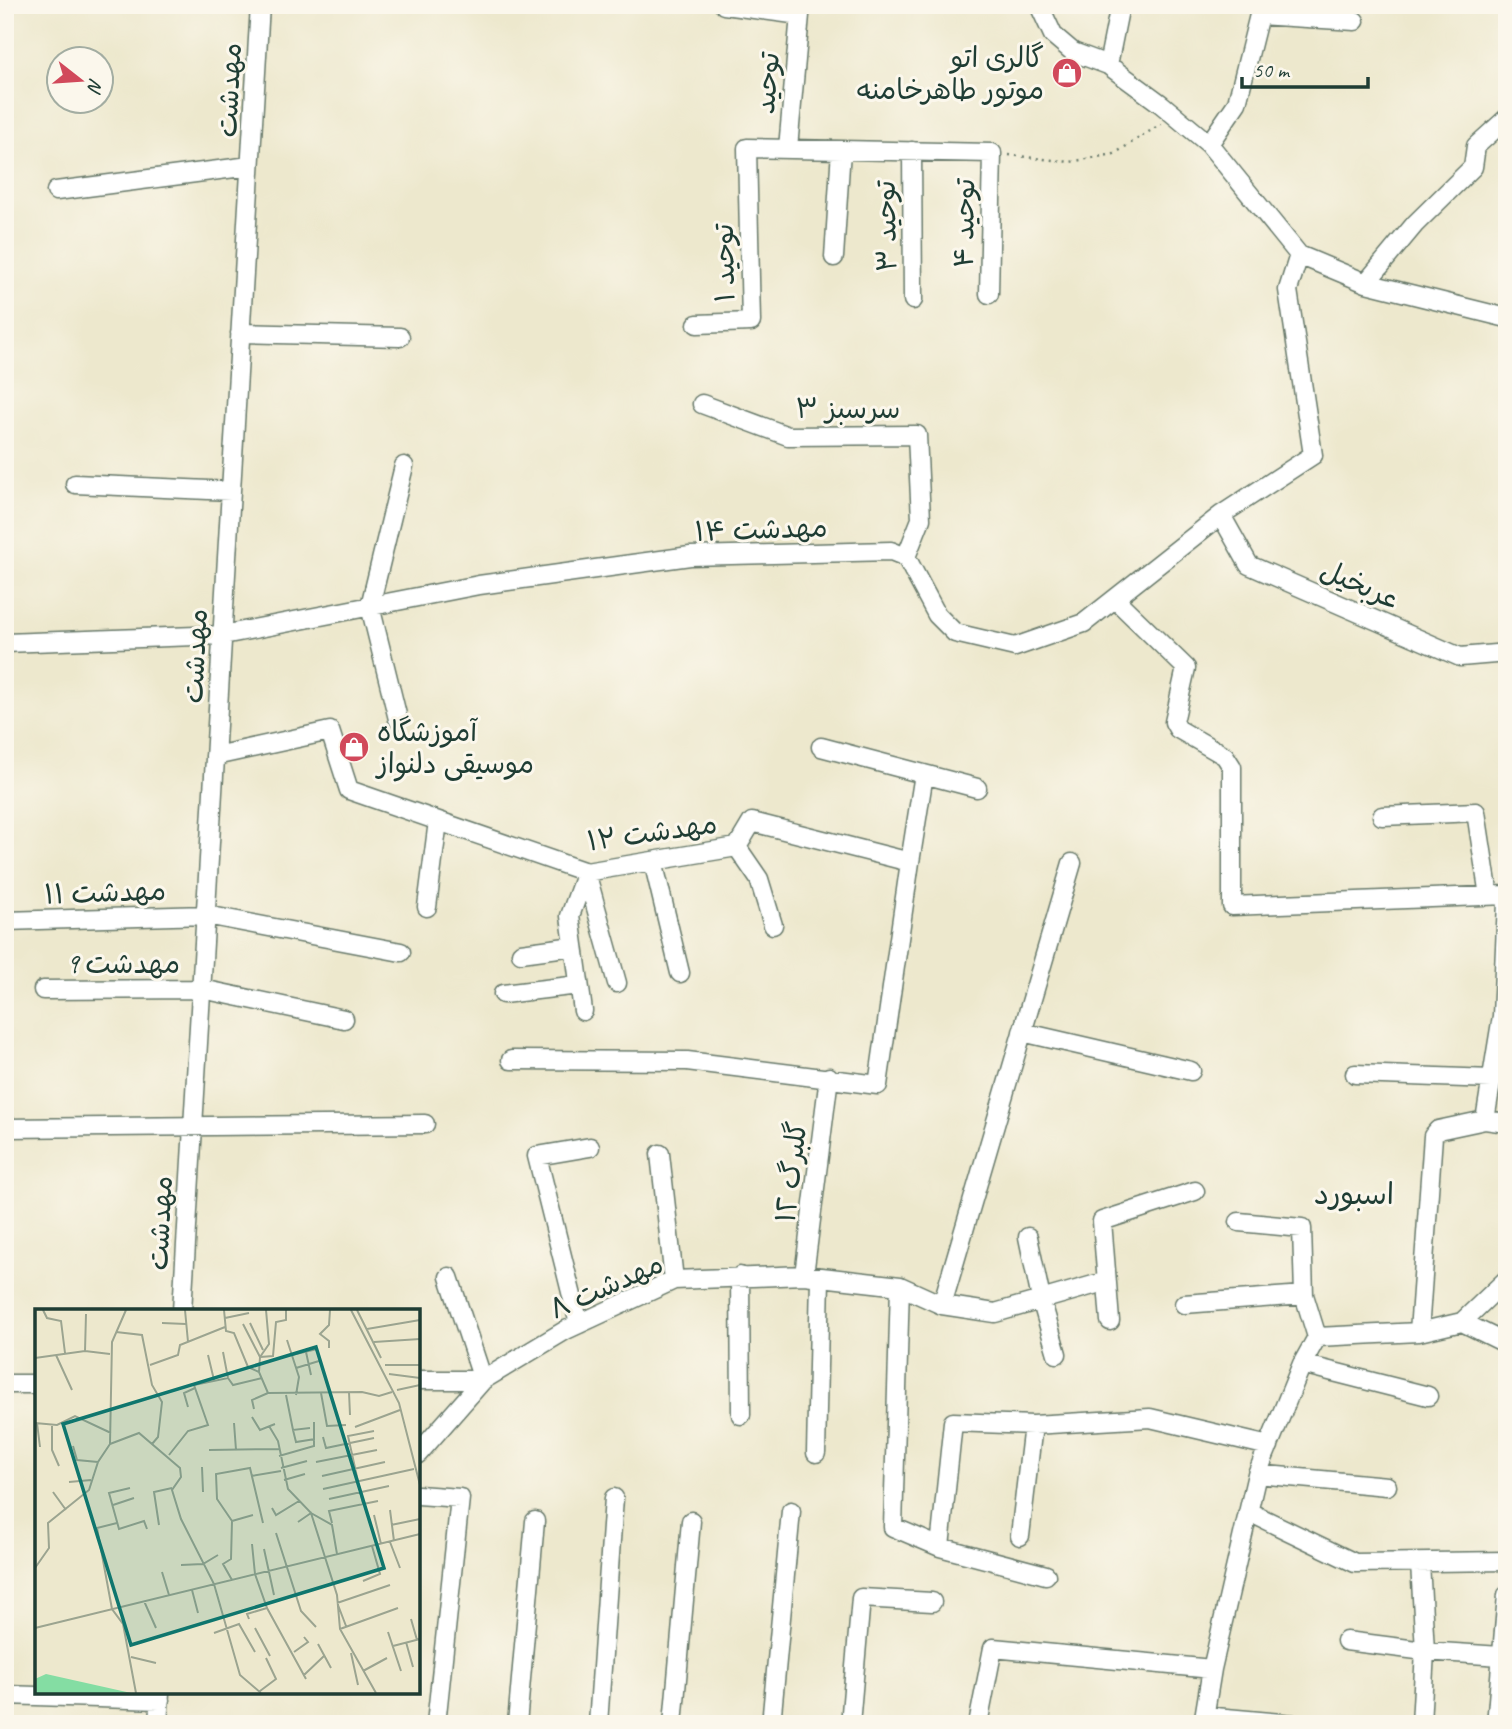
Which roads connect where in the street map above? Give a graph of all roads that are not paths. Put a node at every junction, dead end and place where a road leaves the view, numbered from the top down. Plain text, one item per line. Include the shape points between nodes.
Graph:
1 (260, 5) edge
2 (723, 5) edge
3 (1040, 5) edge
4 (1120, 5) edge
5 (1355, 21) dead end
6 (1108, 65) junction
7 (1507, 118) edge
8 (1209, 144) junction
9 (747, 148) joint
10 (788, 148) junction
11 (841, 150) junction
12 (912, 151) junction
13 (992, 153) joint
14 (250, 166) junction
15 (56, 191) dead end
16 (1299, 255) junction
17 (834, 257) dead end
18 (1366, 283) junction
19 (989, 294) dead end
20 (913, 300) dead end
21 (1507, 318) edge
22 (697, 324) dead end
23 (240, 333) junction
24 (400, 337) dead end
25 (702, 404) dead end
26 (404, 466) dead end
27 (75, 484) dead end
28 (231, 491) junction
29 (1221, 515) junction
30 (906, 557) junction
31 (1115, 599) junction
32 (370, 606) junction
33 (223, 635) junction
34 (5, 643) edge
35 (1507, 653) edge
36 (398, 719) dead end
37 (821, 747) dead end
38 (215, 756) junction
39 (924, 774) junction
40 (977, 788) dead end
41 (1382, 816) dead end
42 (438, 821) junction
43 (737, 847) junction
44 (653, 861) junction
45 (910, 862) junction
46 (1072, 863) dead end
47 (586, 872) junction
48 (1498, 896) edge
49 (1507, 902) edge
50 (427, 907) dead end
51 (206, 915) junction
52 (5, 920) edge
53 (773, 925) dead end
54 (1506, 942) edge
55 (574, 946) junction
56 (401, 952) dead end
57 (521, 953) dead end
58 (680, 973) dead end
59 (617, 983) dead end
60 (579, 985) junction
61 (202, 989) junction
62 (43, 990) dead end
63 (503, 994) dead end
64 (583, 1011) dead end
65 (344, 1019) dead end
66 (1504, 1025) edge
67 (1022, 1032) junction
68 (511, 1060) dead end
69 (1191, 1071) dead end
70 (1355, 1074) dead end
71 (829, 1077) junction
72 (1492, 1079) junction
73 (1485, 1120) junction
74 (1507, 1122) edge
75 (191, 1124) junction
76 (425, 1125) dead end
77 (5, 1128) edge
78 (590, 1147) dead end
79 (660, 1154) dead end
80 (1195, 1191) dead end
81 (1239, 1222) dead end
82 (1028, 1237) dead end
83 (740, 1276) junction
84 (812, 1276) junction
85 (449, 1277) dead end
86 (1507, 1279) edge
87 (674, 1280) junction
88 (1104, 1282) junction
89 (900, 1286) junction
90 (1304, 1295) junction
91 (1041, 1300) junction
92 (1184, 1304) dead end
93 (942, 1305) junction
94 (182, 1309) edge
95 (1110, 1321) dead end
96 (1462, 1322) junction
97 (579, 1324) junction
98 (1419, 1332) junction
99 (1317, 1337) junction
100 (1507, 1344) edge
101 (1057, 1354) dead end
102 (1302, 1364) junction
103 (420, 1380) edge
104 (483, 1380) junction
105 (5, 1384) edge
106 (35, 1384) edge
107 (1428, 1396) dead end
108 (741, 1415) dead end
109 (1033, 1425) junction
110 (1269, 1446) junction
111 (420, 1452) edge
112 (816, 1453) dead end
113 (1257, 1474) junction
114 (1387, 1486) dead end
115 (420, 1494) edge
116 (614, 1498) dead end
117 (791, 1511) dead end
118 (1249, 1512) junction
119 (535, 1521) dead end
120 (691, 1521) dead end
121 (1020, 1536) dead end
122 (940, 1546) junction
123 (1507, 1561) edge
124 (1420, 1563) junction
125 (1046, 1575) dead end
126 (1507, 1595) edge
127 (932, 1602) dead end
128 (1346, 1641) dead end
129 (1425, 1651) junction
130 (1501, 1656) junction
131 (1212, 1669) junction
132 (5, 1695) edge
133 (160, 1696) edge
134 (1204, 1720) edge
135 (158, 1724) edge
136 (436, 1724) edge
137 (517, 1724) edge
138 (598, 1724) edge
139 (673, 1724) edge
140 (771, 1724) edge
141 (850, 1724) edge
142 (978, 1724) edge
143 (1293, 1724) edge
144 (1421, 1724) edge
145 (1496, 1724) edge

1 - 14 street, مهدشت
2 - 10 street, توحید via 800,15
3 - 6 street via 1053,35 1073,52
4 - 6 street
5 - 8 street via 1259,15 1237,103
6 - 8 street
7 - 18 street via 1476,146 1474,167 1415,224
8 - 16 street
9 - 10 street, توحید
9 - 22 street, توحید ۱ via 751,322
10 - 11 street, توحید
11 - 12 street, توحید
11 - 17 street
12 - 13 street, توحید
12 - 20 street, توحید ۳
13 - 19 street, توحید ۴
14 - 15 street
14 - 23 street, مهدشت
16 - 18 street
16 - 29 street via 1288,290 1313,455
18 - 21 street
23 - 24 street
23 - 28 street, مهدشت
25 - 30 street, سرسبز ۳ via 788,436 917,435 921,519
26 - 32 street
27 - 28 street
28 - 33 street, مهدشت
29 - 31 street
29 - 35 street, عربخیل via 1249,565 1460,657
30 - 31 street via 937,615 955,632 1014,647 1084,623
30 - 32 street, مهدشت ۱۴ via 891,551 690,556 479,585
31 - 48 street via 1186,668 1174,722 1178,729 1225,756 1232,767 1231,906
32 - 33 street, مهدشت ۱۴
32 - 36 street
33 - 34 street, مهدشت ۱۴
33 - 38 street, مهدشت
37 - 39 street
38 - 42 street, مهدشت ۱۲ via 330,731 349,790
38 - 51 street, مهدشت
39 - 40 street
39 - 45 street
41 - 48 street via 1476,813
42 - 47 street, مهدشت ۱۲
42 - 50 street
43 - 44 street, مهدشت ۱۲
43 - 45 street, مهدشت ۱۲ via 752,822
43 - 53 street via 758,879
44 - 47 street, مهدشت ۱۲
44 - 58 street
45 - 71 street via 878,1085
46 - 67 street
47 - 55 street via 570,916
47 - 59 street
49 - 54 street
51 - 52 street, مهدشت ۱۱
51 - 56 street, مهدشت ۱۱
51 - 61 street, مهدشت
54 - 66 street
55 - 57 street
55 - 60 street
60 - 63 street
60 - 64 street
61 - 62 street, مهدشت 9
61 - 65 street, مهدشت 9
61 - 75 street, مهدشت
66 - 72 street
67 - 69 street
67 - 93 street
68 - 71 street via 687,1061
70 - 72 street
71 - 84 street, گلبرگ ١٢
72 - 73 street
73 - 74 street
73 - 98 street via 1435,1132
75 - 76 street
75 - 77 street
75 - 94 street, مهدشت
78 - 97 street via 537,1156
79 - 87 street
80 - 88 street via 1102,1221
81 - 90 street via 1303,1228
82 - 91 street
83 - 84 street, مهدشت ۸
83 - 87 street, مهدشت ۸
83 - 108 street
84 - 89 street, مهدشت ۸
84 - 112 street, گلبرگ ١٢
85 - 104 street
86 - 96 street
87 - 97 street, مهدشت ۸
88 - 91 street, مهدشت ۸
88 - 95 street
89 - 93 street, مهدشت ۸
89 - 122 street via 893,1527
90 - 92 street
90 - 99 street
91 - 93 street, مهدشت ۸ via 995,1313
91 - 101 street
96 - 98 street
96 - 100 street
97 - 104 street, مهدشت ۸
98 - 99 street
99 - 102 street
102 - 107 street
102 - 110 street
103 - 104 street
104 - 111 street, مهدشت ۸
105 - 106 street
109 - 110 street via 1150,1418
109 - 121 street
109 - 122 street via 953,1422
110 - 113 street
113 - 114 street
113 - 118 street
115 - 136 street via 460,1498
116 - 138 street
117 - 140 street
118 - 124 street via 1354,1563
118 - 131 street
119 - 137 street
120 - 139 street
122 - 125 street
123 - 124 street
124 - 129 street
126 - 130 street
127 - 141 street via 862,1598
128 - 129 street
129 - 130 street
129 - 144 street
130 - 145 street
131 - 134 street
131 - 142 street via 993,1648
132 - 133 street
133 - 135 street
134 - 143 street

